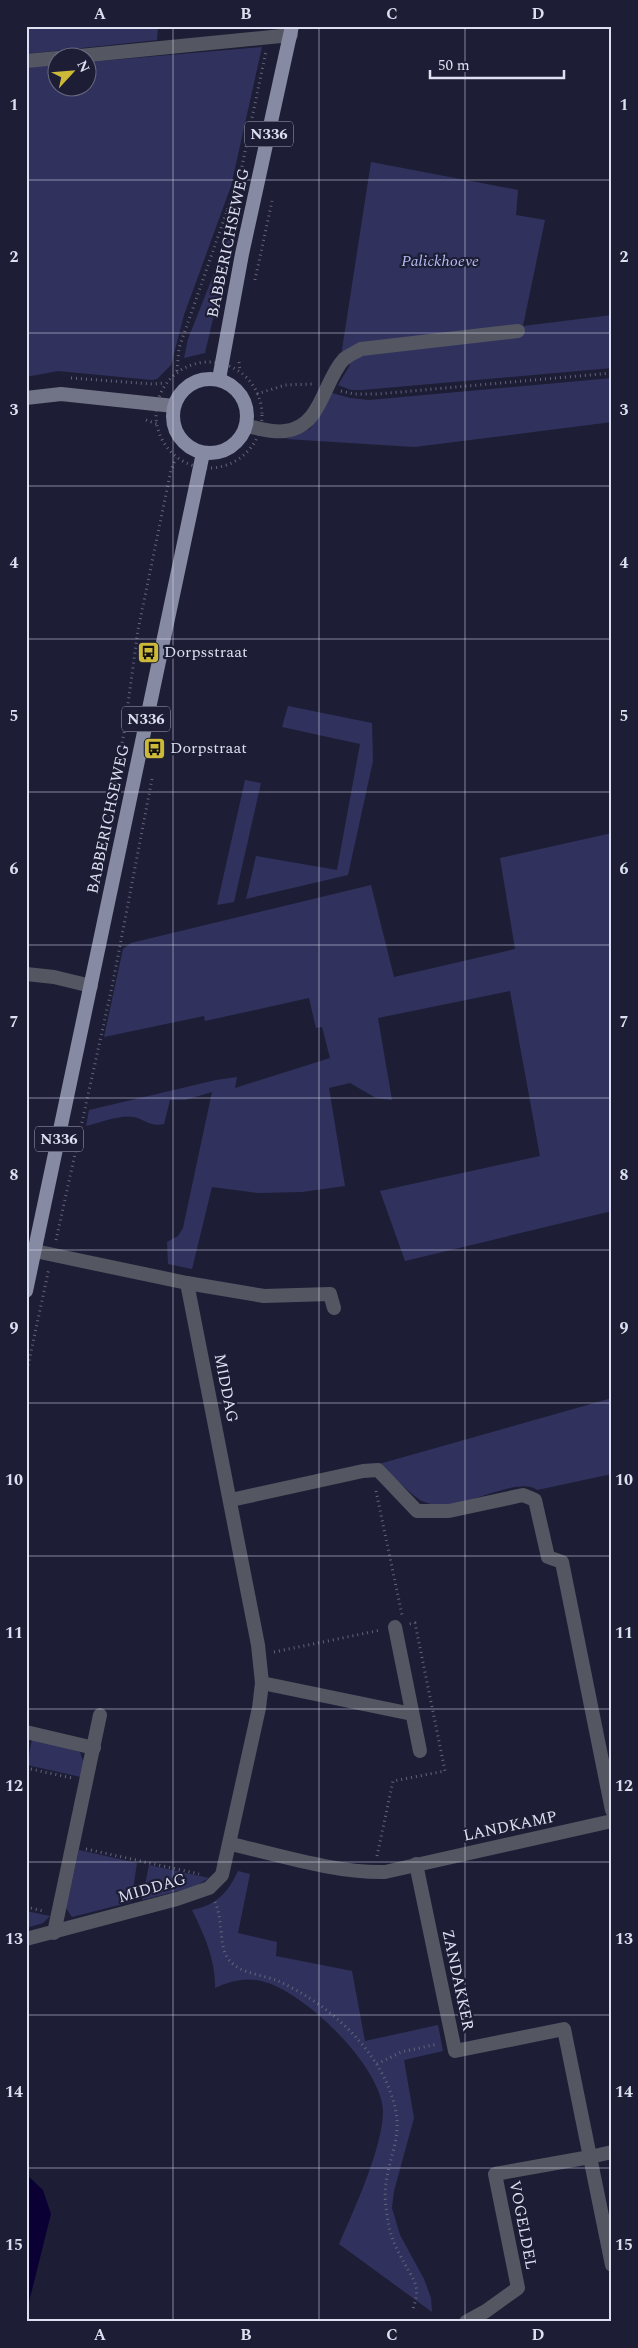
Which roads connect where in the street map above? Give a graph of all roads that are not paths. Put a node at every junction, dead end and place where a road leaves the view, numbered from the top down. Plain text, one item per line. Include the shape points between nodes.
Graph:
1 (292, 30) edge
2 (98, 54) edge
3 (48, 59) edge
4 (26, 61) edge
5 (518, 331) dead end
6 (219, 379) junction
7 (26, 398) edge
8 (174, 406) junction
9 (253, 427) junction
10 (203, 453) junction
11 (26, 974) edge
12 (91, 986) junction
13 (35, 1250) junction
14 (187, 1283) junction
15 (26, 1291) edge
16 (334, 1308) dead end
17 (231, 1500) junction
18 (395, 1627) road end
19 (262, 1682) junction
20 (412, 1714) junction
21 (100, 1716) dead end
22 (26, 1732) edge
23 (94, 1748) junction
24 (420, 1751) dead end
25 (612, 1810) edge
26 (612, 1822) edge
27 (230, 1844) junction
28 (416, 1864) junction
29 (54, 1933) junction
30 (26, 1939) edge
31 (612, 2152) edge
32 (590, 2157) junction
33 (612, 2265) edge
34 (466, 2322) edge

1 - 2 street via 269,37
1 - 6 main road, BABBERICHSEWEG / N336 via 242,254
3 - 4 street
5 - 9 street via 361,349 345,358 315,412 301,426 285,431
6 - 8 main road via 209,378 191,384 183,390
6 - 9 main road via 236,389 242,397
7 - 8 main road via 61,394
8 - 10 main road via 178,436
9 - 10 main road via 230,448
10 - 12 main road, BABBERICHSEWEG / N336
11 - 12 street via 54,976
12 - 13 main road, N336
13 - 14 street
13 - 15 main road, N336
14 - 16 street via 264,1296 330,1294
14 - 17 street, MIDDAG
17 - 19 street, MIDDAG
17 - 25 street via 378,1470 417,1511 449,1511 523,1495 535,1500 548,1557 562,1562
18 - 20 street
19 - 20 street
19 - 27 street, MIDDAG
20 - 24 street
21 - 23 street
22 - 23 street
23 - 29 street
26 - 28 street, LANDKAMP
27 - 28 street via 366,1872 385,1872
27 - 29 street, MIDDAG via 222,1875 214,1883 177,1900
28 - 32 street, ZANDAKKER via 455,2051 564,2029
29 - 30 street, MIDDAG
31 - 32 street
32 - 33 street
32 - 34 street, VOGELDEL via 495,2174 518,2288

